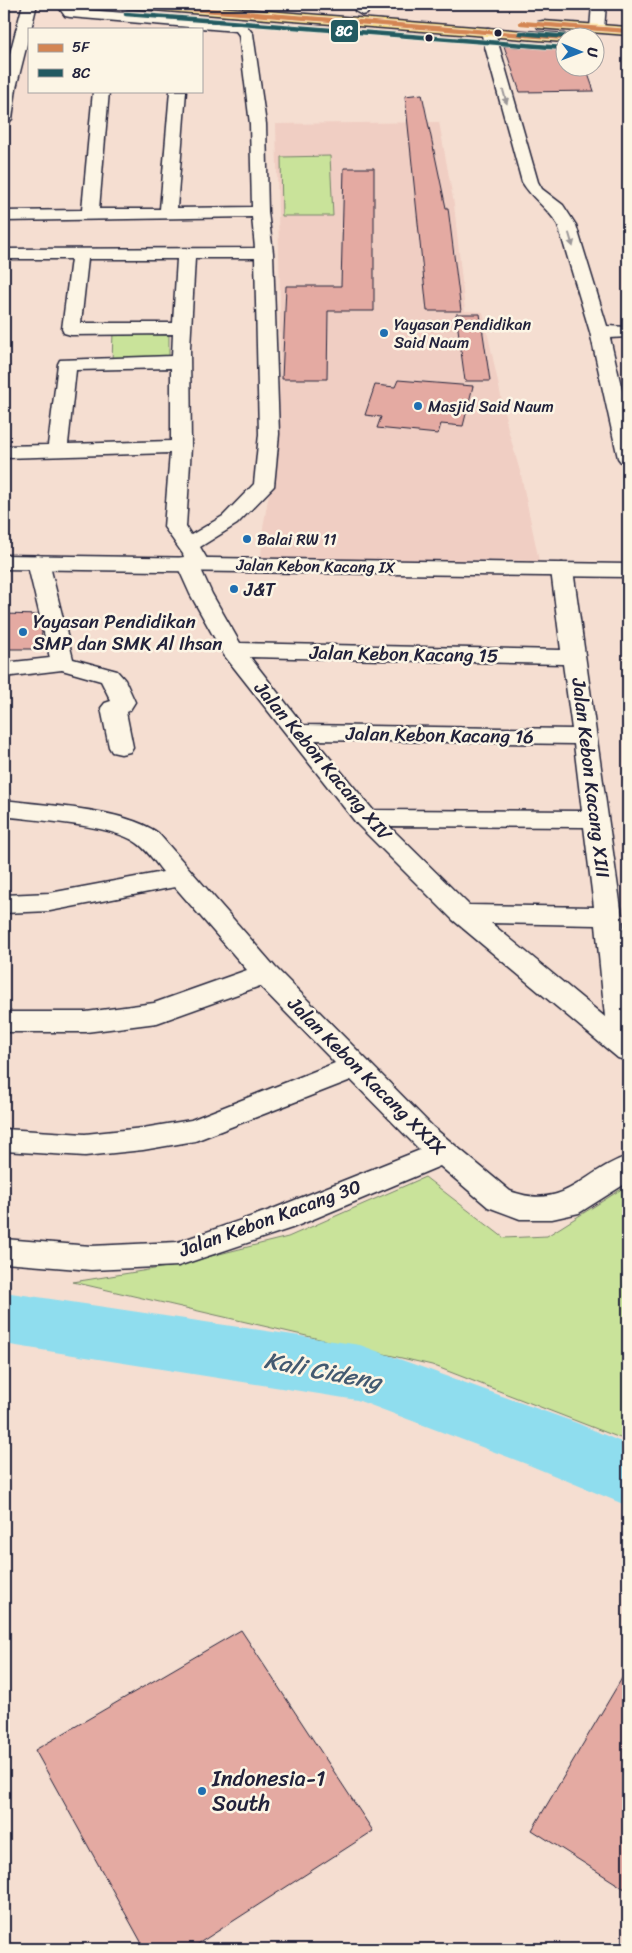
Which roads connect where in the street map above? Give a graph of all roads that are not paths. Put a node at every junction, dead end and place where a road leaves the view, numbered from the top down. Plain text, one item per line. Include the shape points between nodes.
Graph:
1 (30, 4) edge
2 (69, 4) edge
3 (127, 4) edge
4 (599, 4) edge
5 (363, 8) edge
6 (258, 9) edge
7 (106, 22) edge
8 (183, 25) edge
9 (228, 25) junction
10 (597, 28) edge
11 (554, 29) edge
12 (488, 32) junction
13 (604, 35) edge
14 (554, 37) edge
15 (626, 37) edge
16 (11, 52) edge
17 (6, 88) edge
18 (101, 92) edge
19 (178, 92) edge
20 (4, 119) edge
21 (260, 212) junction
22 (168, 213) junction
23 (90, 214) junction
24 (4, 216) edge
25 (264, 253) junction
26 (4, 254) edge
27 (80, 254) junction
28 (186, 254) junction
29 (182, 328) junction
30 (71, 329) junction
31 (599, 332) junction
32 (628, 332) edge
33 (181, 362) junction
34 (67, 364) junction
35 (180, 447) junction
36 (57, 450) junction
37 (4, 452) edge
38 (628, 458) edge
39 (191, 557) junction
40 (4, 562) edge
41 (38, 562) junction
42 (562, 570) junction
43 (628, 571) edge
44 (232, 650) junction
45 (575, 657) junction
46 (64, 663) junction
47 (4, 670) edge
48 (296, 732) junction
49 (584, 737) junction
50 (121, 747) dead end
51 (4, 808) edge
52 (366, 818) junction
53 (595, 819) junction
54 (181, 877) junction
55 (4, 904) edge
56 (462, 914) junction
57 (608, 916) junction
58 (265, 974) junction
59 (4, 1022) edge
60 (625, 1048) edge
61 (356, 1066) junction
62 (4, 1140) edge
63 (442, 1153) junction
64 (628, 1167) edge
65 (4, 1251) edge

1 - 16 street
2 - 7 street via 67,9 70,13
3 - 6 main road
4 - 10 street
5 - 6 main road
5 - 11 main road
6 - 9 street
6 - 12 main road
7 - 8 street
8 - 9 street
9 - 21 street via 241,28 246,34 258,124
12 - 14 main road
12 -> 31 street via 530,182 536,192 557,209 567,225
13 - 15 main road
16 - 17 street
17 - 20 street
18 - 23 street
19 - 22 street
21 - 22 street
21 - 25 street
22 - 23 street
23 - 24 street
25 - 28 street
25 - 39 street via 269,434 264,486
26 - 27 street
27 - 28 street
27 - 30 street
28 - 29 street, Jalan Kebon Kacang XIV
29 - 30 street
29 - 33 street, Jalan Kebon Kacang XIV
30 - 34 street
31 - 32 street
31 - 38 street
33 - 34 street
33 - 35 street, Jalan Kebon Kacang XIV
34 - 36 street
35 - 36 street
35 - 39 street, Jalan Kebon Kacang XIV via 175,528
36 - 37 street
39 - 41 street, Jalan Kebon Kacang IX
39 - 42 street, Jalan Kebon Kacang IX
39 - 44 street, Jalan Kebon Kacang XIV via 200,594
40 - 41 street, Jalan Kebon Kacang IX
41 - 46 street
42 - 43 street, Jalan Kebon Kacang IX
42 - 45 street, Jalan Kebon Kacang XIII
44 - 45 street, Jalan Kebon Kacang 15
44 - 48 street, Jalan Kebon Kacang XIV
45 - 49 street, Jalan Kebon Kacang XIII
46 - 47 street
46 - 50 street via 104,673 113,680 123,702 113,708
48 - 49 street, Jalan Kebon Kacang 16
48 - 52 street, Jalan Kebon Kacang XIV
49 - 53 street, Jalan Kebon Kacang XIII
51 - 54 street, Jalan Kebon Kacang XXIX via 124,825 149,839
52 - 53 street
52 - 56 street, Jalan Kebon Kacang XIV
53 - 57 street, Jalan Kebon Kacang XIII
54 - 55 street via 50,902
54 - 58 street, Jalan Kebon Kacang XXIX
56 - 57 street
56 - 60 street, Jalan Kebon Kacang XIV
57 - 60 street, Jalan Kebon Kacang XIII
58 - 59 street via 157,1013 86,1022
58 - 61 street, Jalan Kebon Kacang XXIX
61 - 62 street via 195,1130 86,1145
61 - 63 street, Jalan Kebon Kacang XXIX
63 - 64 street, Jalan Kebon Kacang XXIX via 499,1199 520,1207 568,1204
63 - 65 street, Jalan Kebon Kacang 30 via 281,1219 178,1254 91,1258

